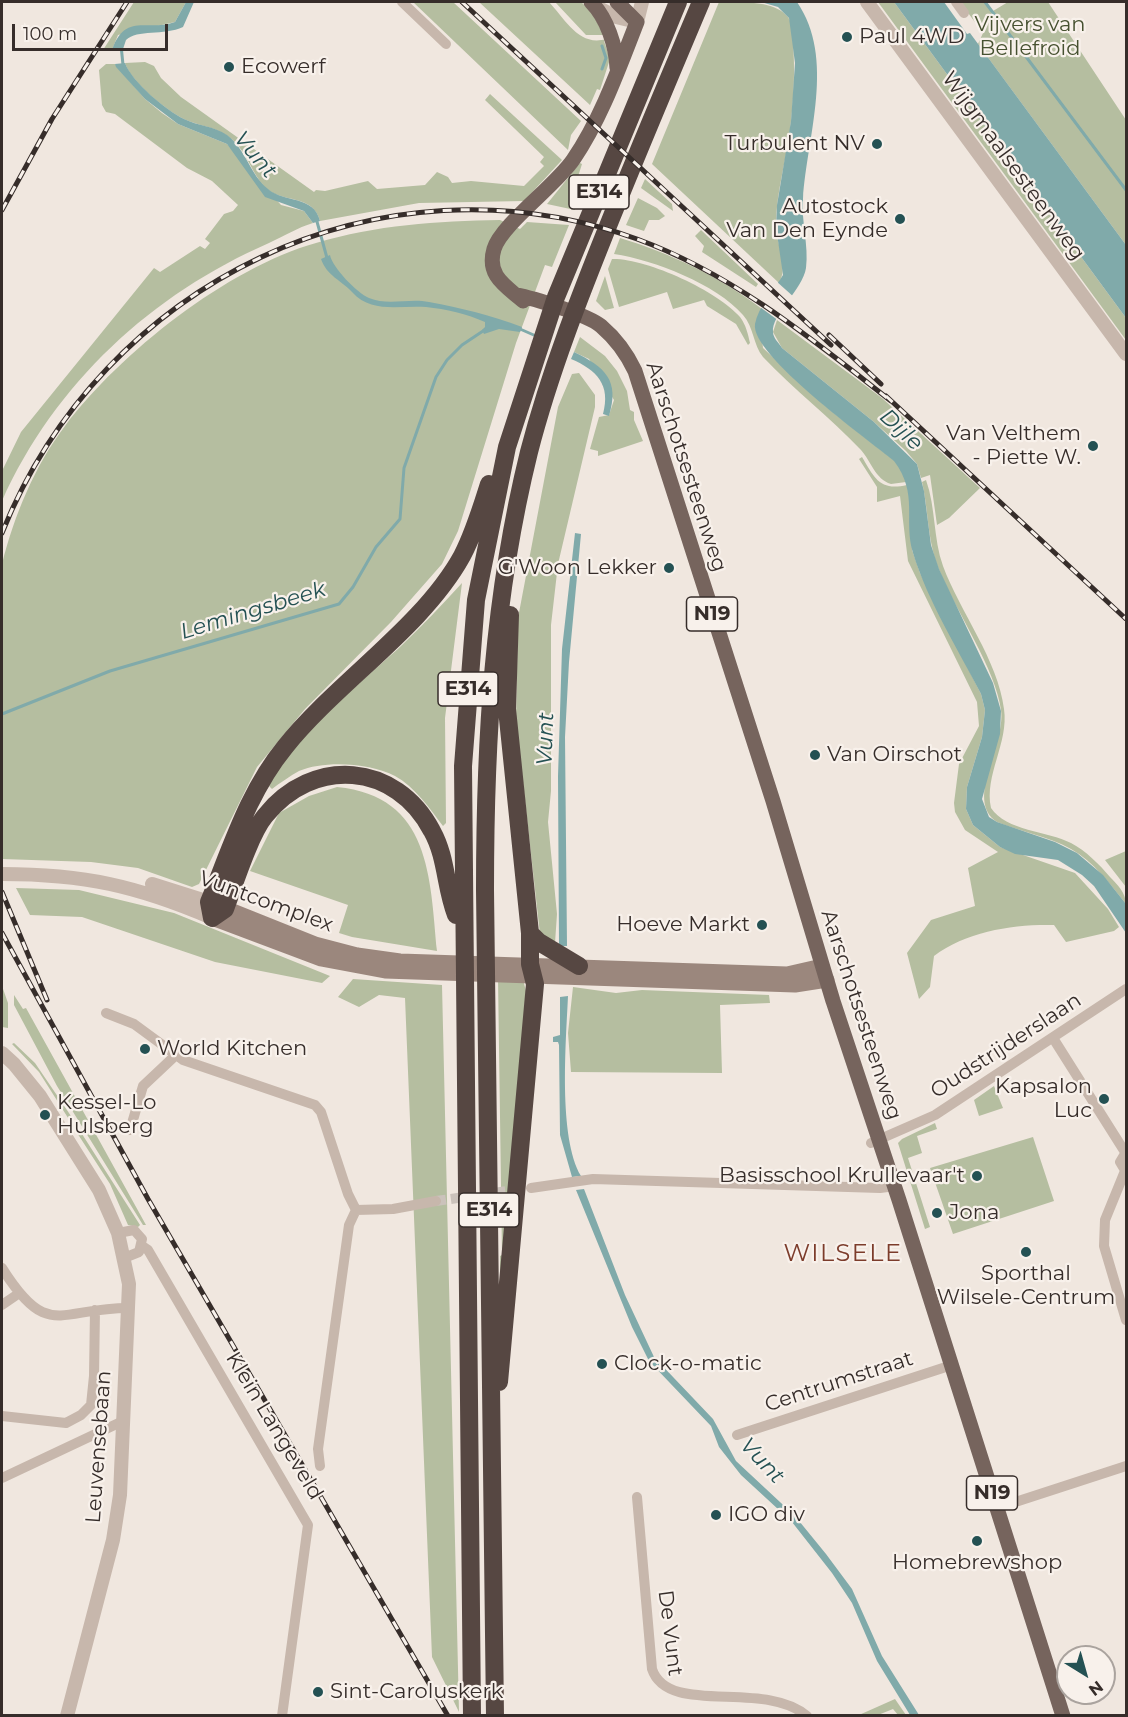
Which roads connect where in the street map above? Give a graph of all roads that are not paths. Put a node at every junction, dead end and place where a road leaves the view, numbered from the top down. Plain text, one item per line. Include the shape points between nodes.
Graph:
1 (402, 2) edge
2 (617, 2) edge
3 (678, 2) edge
4 (701, 2) edge
5 (867, 2) edge
6 (956, 2) edge
7 (593, 4) edge
8 (643, 9) edge
9 (964, 13) dead end
10 (446, 44) dead end
11 (617, 71) junction
12 (1126, 354) edge
13 (507, 447) junction
14 (507, 559) junction
15 (7, 871) edge
16 (215, 909) junction
17 (463, 934) junction
18 (528, 958) junction
19 (579, 966) junction
20 (824, 973) junction
21 (494, 976) junction
22 (1126, 989) edge
23 (106, 1013) dead end
24 (1053, 1038) junction
25 (2, 1053) edge
26 (177, 1054) junction
27 (130, 1130) dead end
28 (875, 1141) junction
29 (1126, 1152) edge
30 (1126, 1171) edge
31 (895, 1186) junction
32 (531, 1188) tunnel mouth
33 (436, 1201) tunnel mouth
34 (356, 1210) junction
35 (118, 1233) junction
36 (142, 1246) junction
37 (124, 1258) junction
38 (2, 1268) edge
39 (18, 1294) junction
40 (2, 1305) edge
41 (128, 1308) junction
42 (94, 1310) junction
43 (1126, 1320) edge
44 (952, 1365) junction
45 (2, 1416) edge
46 (123, 1421) junction
47 (491, 1422) junction
48 (737, 1435) dead end
49 (320, 1466) dead end
50 (1126, 1466) edge
51 (2, 1478) edge
52 (637, 1497) dead end
53 (997, 1508) junction
54 (67, 1716) edge
55 (282, 1716) edge
56 (472, 1716) edge
57 (495, 1716) edge
58 (807, 1716) edge
59 (1063, 1716) edge

1 - 10 street
2 - 8 main road
3 - 13 highway, E314 via 556,297
4 - 14 highway, E314 via 576,305 530,451
5 - 12 street, Wijgmaalsesteenweg
6 - 9 street
7 - 8 street via 616,17
7 - 11 main road via 616,50
8 - 11 main road, N19
11 - 20 main road, Aarschotsesteenweg / N19 via 588,133 561,176 507,228 494,248 493,269 496,278 528,305 594,333 608,335 622,348 635,371
13 - 16 highway via 493,472 474,533 448,578 302,726 266,774 246,810
13 - 17 highway, E314 via 476,600 468,677 463,766
14 - 18 highway via 513,596 507,709
14 - 47 highway, E314 via 491,674 486,763
15 - 16 street, Vuntcomplex via 117,884
16 - 17 highway via 263,818 279,800 302,783 350,775 376,779 395,789 414,805 432,830 445,860 453,907
16 - 18 main road, Vuntcomplex via 357,955 400,960
16 - 21 main road, Vuntcomplex via 297,951 341,964 385,971
17 - 56 highway, E314
18 - 19 main road, Vuntcomplex
18 - 19 highway via 539,942
18 - 20 main road, Vuntcomplex via 795,985
18 - 21 main road, Vuntcomplex
18 - 21 main road, Vuntcomplex
18 - 47 highway via 501,1372
19 - 20 main road, Vuntcomplex
20 - 28 main road, Aarschotsesteenweg / N19
22 - 24 street, Oudstrijderslaan
23 - 26 street via 134,1024
24 - 28 street, Oudstrijderslaan via 935,1115
24 - 29 street
25 - 35 street, Leuvensebaan via 40,1096 99,1190
26 - 27 street via 143,1086
26 - 34 street via 183,1060 315,1105 321,1112
28 - 31 main road, Aarschotsesteenweg / N19
29 - 30 street via 1120,1162
30 - 43 street via 1105,1220 1104,1246
31 - 32 street via 593,1179
31 - 44 main road, Aarschotsesteenweg / N19
33 - 34 street via 393,1209
34 - 49 street, Klein Langeveld via 347,1237 318,1449
35 - 36 street, Klein Langeveld via 134,1230 141,1236
35 - 37 street, Leuvensebaan
36 - 37 street via 134,1256
36 - 55 street, Klein Langeveld via 148,1250 307,1521
37 - 41 street, Leuvensebaan
38 - 39 street
39 - 40 street
39 - 42 street via 50,1315 64,1317
41 - 42 street
41 - 46 street, Leuvensebaan
42 - 45 street via 91,1405 66,1423
44 - 48 street, Centrumstraat
44 - 53 main road, Aarschotsesteenweg / N19
46 - 51 street
46 - 54 street, Leuvensebaan via 120,1495 113,1540
47 - 57 highway, E314
50 - 53 street
52 - 58 street, De Vunt via 652,1670 658,1688 674,1701 696,1706 783,1704
53 - 59 main road, Aarschotsesteenweg / N19

